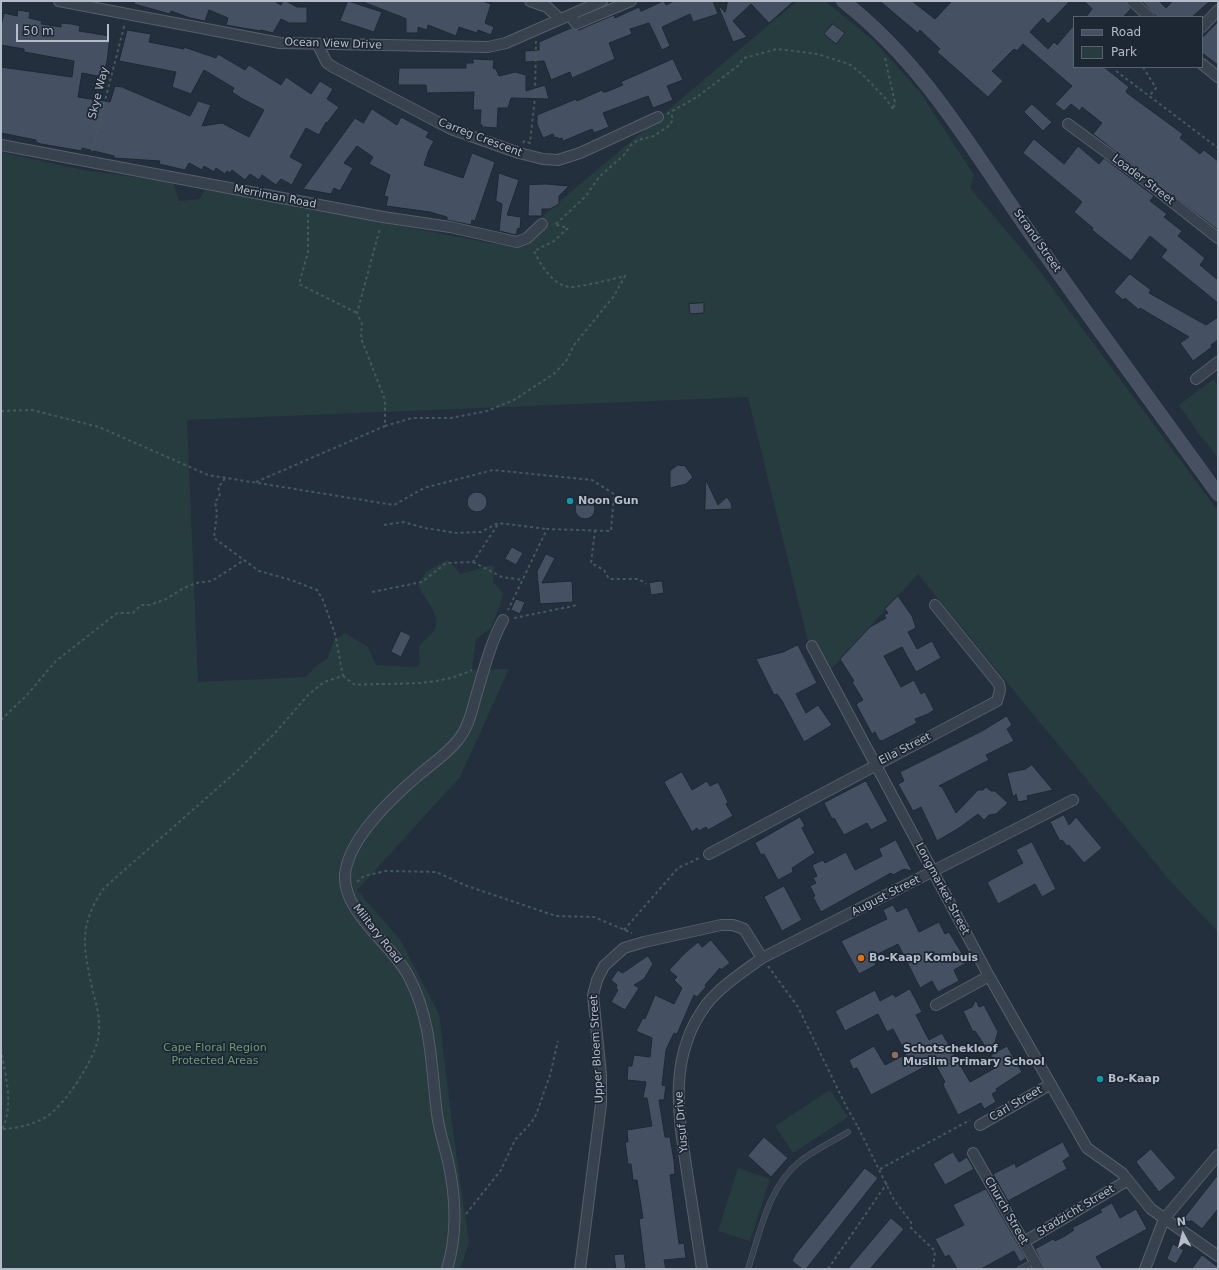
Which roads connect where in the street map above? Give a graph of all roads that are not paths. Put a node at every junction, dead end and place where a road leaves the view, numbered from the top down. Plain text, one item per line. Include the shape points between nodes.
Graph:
1 (59, 1) edge
2 (530, 1) edge
3 (602, 1) edge
4 (631, 1) edge
5 (843, 1) edge
6 (1132, 1) edge
7 (1218, 10) edge
8 (1148, 16) edge
9 (565, 17) junction
10 (1203, 25) edge
11 (318, 45) junction
12 (1203, 65) edge
13 (1218, 77) edge
14 (658, 117) road end
15 (1068, 124) dead end
16 (1, 145) edge
17 (542, 224) road end
18 (1218, 238) edge
19 (1218, 362) edge
20 (1196, 379) dead end
21 (1218, 494) edge
22 (935, 605) dead end
23 (503, 620) road end
24 (812, 646) dead end
25 (876, 764) junction
26 (1073, 800) dead end
27 (709, 854) road end
28 (933, 872) junction
29 (762, 958) junction
30 (989, 976) junction
31 (936, 1005) dead end
32 (1051, 1084) junction
33 (980, 1125) road end
34 (848, 1132) road end
35 (973, 1153) dead end
36 (1218, 1156) edge
37 (1128, 1180) junction
38 (1164, 1219) junction
39 (1024, 1242) junction
40 (1218, 1256) edge
41 (1037, 1265) edge
42 (447, 1269) edge
43 (580, 1269) edge
44 (702, 1269) edge
45 (748, 1269) edge
46 (1020, 1269) edge
47 (1145, 1269) edge

1 - 11 street, Ocean View Drive via 280,43
2 - 9 street
3 - 9 street, Ocean View Drive
4 - 9 street via 576,24
5 - 21 street, Strand Street via 892,45 924,80
6 - 8 street
7 - 10 street
9 - 11 street, Ocean View Drive via 502,44 488,47
11 - 14 street, Carreg Crescent via 327,63 400,104 451,129 519,154 552,160 570,157
12 - 13 street
15 - 18 street, Loader Street
16 - 17 street, Merriman Road via 382,217 450,227 517,242 527,238
19 - 20 street
22 - 25 street, Ella Street via 999,684 999,696 990,706
23 - 42 street, Military Road via 494,637 468,722 459,740 404,788 376,817 350,857 345,874 347,890 356,909 410,977 422,1006 432,1057 437,1116 455,1203 455,1226
24 - 25 street, Longmarket Street
25 - 27 street, Ella Street
25 - 28 street, Longmarket Street
26 - 28 street, August Street
28 - 29 street, August Street
28 - 30 street, Longmarket Street
29 - 43 street, Upper Bloem Street via 744,929 733,925 721,925 624,948 604,966 593,995 601,1075 601,1104
29 - 44 street, Yusuf Drive via 707,1004 686,1044 679,1073 680,1120
30 - 31 street
30 - 32 street, Longmarket Street
32 - 33 street, Carl Street
32 - 37 street, Longmarket Street via 1086,1148 1118,1169
34 - 45 lane via 799,1162 781,1181 773,1196
35 - 39 street, Church Street
36 - 38 street
37 - 38 street, Longmarket Street via 1151,1209
37 - 39 street, Stadzicht Street
38 - 40 street, Longmarket Street
38 - 47 street
39 - 41 street, Church Street
41 - 46 lane

